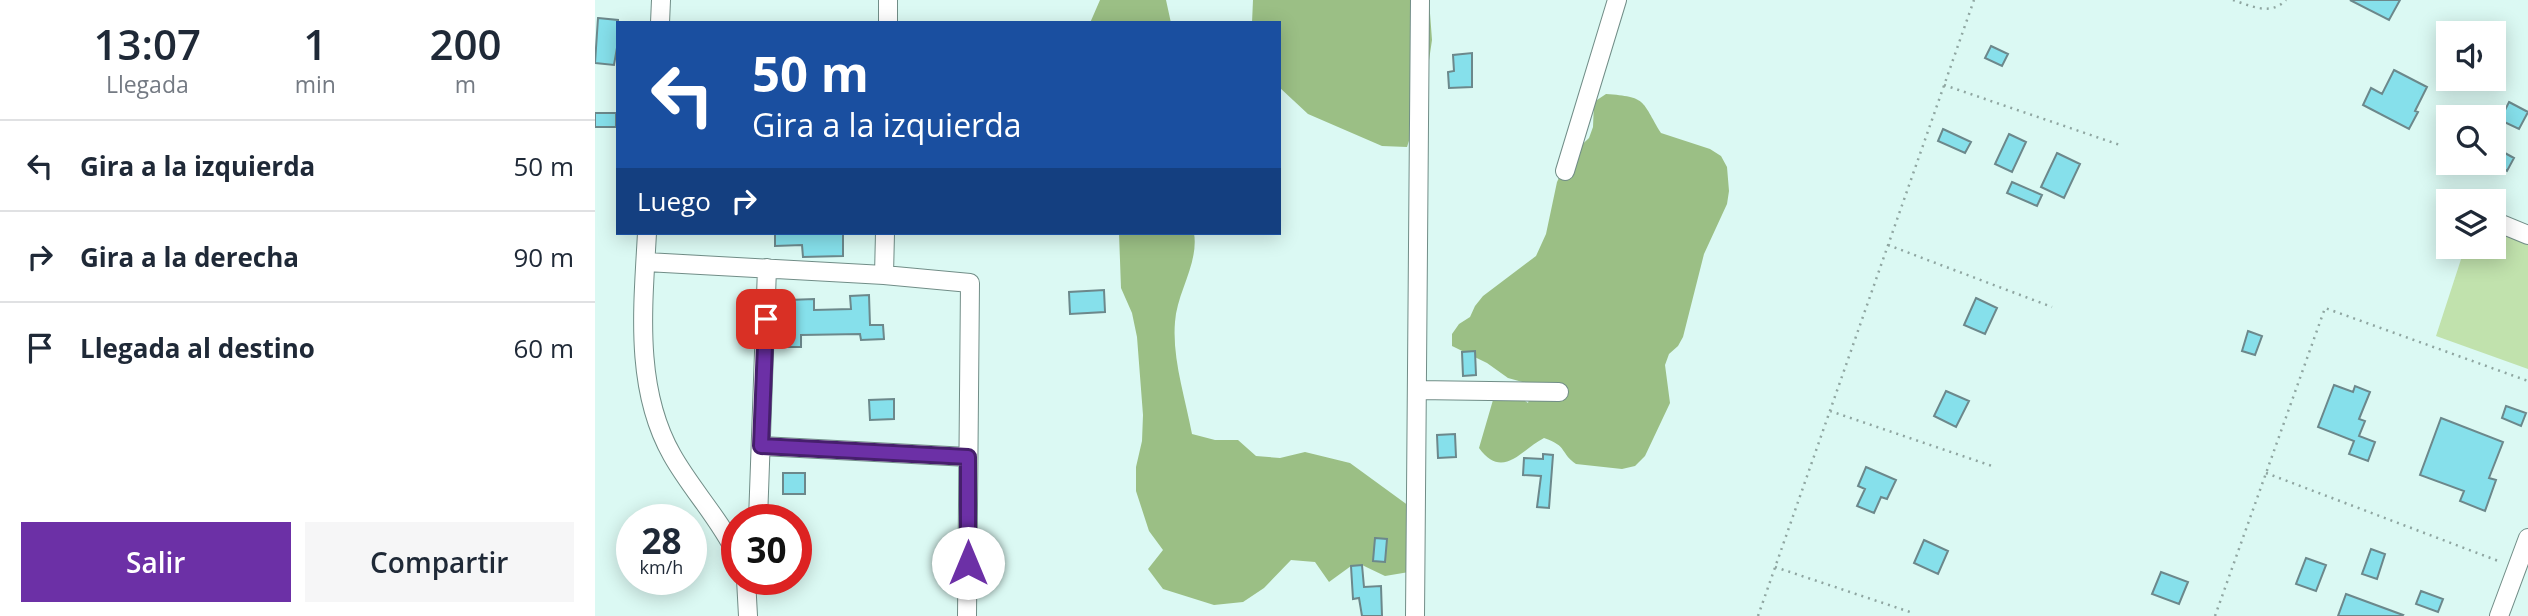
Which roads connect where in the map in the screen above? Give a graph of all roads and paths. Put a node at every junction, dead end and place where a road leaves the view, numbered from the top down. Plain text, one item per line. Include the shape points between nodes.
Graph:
1 (661, 0) edge
2 (888, 0) edge
3 (1420, 0) edge
4 (1617, 0) edge
5 (1974, 0) edge
6 (2232, 0) edge
7 (2286, 0) edge
8 (660, 21) edge
9 (888, 21) edge
10 (1944, 85) junction
11 (2120, 145) dead end
12 (1565, 170) dead end
13 (2506, 226) edge
14 (647, 235) edge
15 (885, 235) edge
16 (2528, 235) edge
17 (1888, 245) junction
18 (646, 262) junction
19 (768, 268) junction
20 (884, 275) junction
21 (2052, 307) dead end
22 (2528, 381) edge
23 (1417, 390) junction
24 (1559, 392) dead end
25 (1830, 411) junction
26 (761, 446) junction
27 (968, 457) junction
28 (1992, 467) dead end
29 (2266, 473) junction
30 (759, 504) edge
31 (721, 531) edge
32 (2528, 538) edge
33 (1775, 567) junction
34 (2517, 568) junction
35 (1910, 612) dead end
36 (2216, 615) edge
37 (967, 616) edge
38 (1415, 616) edge
39 (1758, 616) edge
40 (2224, 616) edge
41 (2499, 616) edge

1 - 8 street
2 - 9 street
3 - 23 street
4 - 12 street
5 - 10 path
6 - 7 path via 2262,9 2275,8
10 - 11 path
10 - 17 path
13 - 16 street
14 - 18 street
15 - 20 street
17 - 21 path
17 - 25 path
18 - 19 street
18 - 31 street via 642,328 654,410 671,454
19 - 20 street
19 - 26 street
20 - 27 street via 970,283
22 - 29 path via 2325,308
23 - 24 street
23 - 38 street
25 - 28 path
25 - 33 path
26 - 27 street
26 - 30 street
27 - 37 street
29 - 34 path
29 - 36 path
32 - 34 street
33 - 35 path
33 - 39 path
34 - 41 street
36 - 40 path

